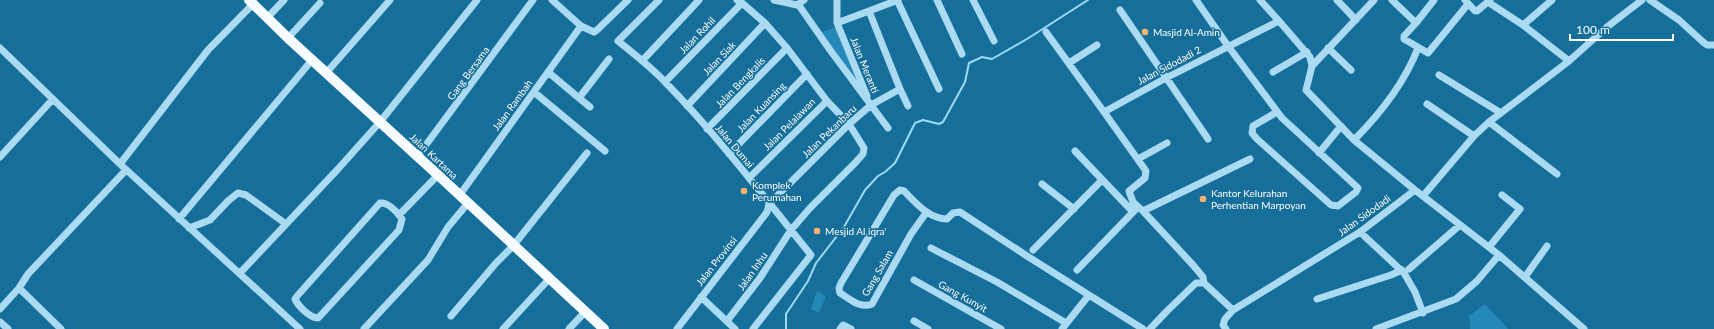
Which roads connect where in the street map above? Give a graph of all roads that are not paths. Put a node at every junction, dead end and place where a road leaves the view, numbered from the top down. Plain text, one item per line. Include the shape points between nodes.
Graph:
1 (284, 0) edge
2 (390, 0) edge
3 (477, 0) edge
4 (533, 0) edge
5 (552, 0) edge
6 (659, 0) edge
7 (698, 0) edge
8 (774, 0) edge
9 (837, 0) edge
10 (897, 0) edge
11 (937, 0) edge
12 (973, 0) edge
13 (1196, 0) edge
14 (1260, 0) edge
15 (1337, 0) edge
16 (1374, 0) edge
17 (1392, 0) edge
18 (1434, 0) edge
19 (1552, 0) edge
20 (1642, 0) edge
21 (1650, 0) edge
22 (320, 1) edge
23 (740, 1) edge
24 (1489, 1) edge
25 (251, 2) edge
26 (626, 2) edge
27 (801, 2) edge
28 (1467, 2) edge
29 (1120, 10) dead end
30 (869, 11) junction
31 (267, 18) junction
32 (1356, 20) junction
33 (1279, 21) junction
34 (1416, 22) junction
35 (765, 23) junction
36 (837, 23) junction
37 (1523, 25) junction
38 (581, 26) junction
39 (1046, 32) dead end
40 (288, 38) junction
41 (994, 42) dead end
42 (1097, 45) dead end
43 (1714, 45) edge
44 (1228, 46) junction
45 (0, 48) edge
46 (787, 48) junction
47 (1328, 48) junction
48 (1418, 48) junction
49 (1307, 52) junction
50 (962, 54) dead end
51 (312, 60) junction
52 (609, 60) dead end
53 (642, 61) junction
54 (1569, 61) junction
55 (1069, 63) junction
56 (1312, 66) junction
57 (1351, 70) dead end
58 (327, 72) junction
59 (548, 72) junction
60 (1273, 72) dead end
61 (807, 74) junction
62 (1439, 75) dead end
63 (1166, 78) junction
64 (666, 82) junction
65 (900, 89) junction
66 (939, 89) dead end
67 (534, 92) junction
68 (578, 98) junction
69 (53, 99) junction
70 (827, 101) junction
71 (1428, 104) dead end
72 (871, 105) junction
73 (687, 106) junction
74 (908, 106) dead end
75 (590, 107) dead end
76 (1104, 112) junction
77 (1277, 112) junction
78 (1500, 113) junction
79 (380, 122) junction
80 (1489, 122) junction
81 (848, 124) junction
82 (1341, 126) junction
83 (888, 128) dead end
84 (707, 129) junction
85 (1474, 136) junction
86 (1208, 139) dead end
87 (1354, 140) junction
88 (1167, 143) dead end
89 (604, 151) dead end
90 (1075, 151) dead end
91 (1319, 153) junction
92 (587, 154) dead end
93 (729, 154) junction
94 (0, 157) edge
95 (418, 157) junction
96 (1138, 159) junction
97 (1250, 159) dead end
98 (120, 164) junction
99 (126, 170) junction
100 (1557, 174) dead end
101 (438, 175) junction
102 (749, 178) junction
103 (1102, 180) junction
104 (1042, 184) dead end
105 (1414, 190) junction
106 (1502, 195) dead end
107 (459, 196) junction
108 (1423, 196) junction
109 (468, 203) junction
110 (770, 204) junction
111 (1074, 209) junction
112 (1138, 210) junction
113 (926, 213) junction
114 (399, 215) junction
115 (179, 219) junction
116 (286, 224) junction
117 (1460, 225) junction
118 (189, 228) junction
119 (791, 230) junction
120 (1360, 232) junction
121 (513, 246) junction
122 (1547, 246) dead end
123 (1489, 247) junction
124 (931, 248) dead end
125 (1033, 250) dead end
126 (1499, 255) junction
127 (1077, 270) dead end
128 (1405, 270) junction
129 (240, 273) junction
130 (1524, 277) junction
131 (549, 280) junction
132 (914, 280) dead end
133 (1204, 283) junction
134 (19, 288) junction
135 (1089, 295) junction
136 (701, 297) junction
137 (1317, 299) dead end
138 (0, 309) edge
139 (1233, 310) junction
140 (585, 312) junction
141 (1423, 313) junction
142 (451, 316) dead end
143 (727, 321) junction
144 (914, 321) dead end
145 (0, 322) edge
146 (1064, 326) edge
147 (1222, 328) edge
148 (8, 329) edge
149 (61, 329) edge
150 (300, 329) edge
151 (364, 329) edge
152 (503, 329) edge
153 (569, 329) edge
154 (604, 329) edge
155 (677, 329) edge
156 (735, 329) edge
157 (753, 329) edge
158 (840, 329) edge
159 (851, 329) edge
160 (928, 329) edge
161 (1001, 329) edge
162 (1143, 329) edge
163 (1150, 329) edge
164 (1376, 329) edge
165 (1584, 329) edge

1 - 31 street
2 - 58 street
3 - 79 street
4 - 95 street, Gang Bersama
5 - 38 street
6 - 53 street, Jalan Dumai via 618,41
7 - 53 street
8 - 27 street via 786,4
9 - 36 street, Jalan Meranti
10 - 30 street
10 - 66 street
11 - 50 street
12 - 41 street
13 - 44 street
14 - 33 street
15 - 32 street
16 - 32 street
17 - 34 street
18 - 34 street
19 - 37 street
20 - 54 street
21 - 43 street via 1679,20 1703,42
22 - 40 street
23 - 35 street
23 - 64 street, Jalan Rohil
24 - 28 street via 1478,11
24 - 37 street
25 - 31 main road, Jalan Kartama
25 - 98 street via 208,50
26 - 38 street via 597,30 591,31
27 - 72 street, Jalan Pekanbaru via 830,50
28 - 48 street via 1430,52
29 - 63 street
30 - 36 street
30 - 65 street
31 - 40 main road, Jalan Kartama
32 - 47 street
33 - 44 street, Jalan Sidodadi 2
33 - 49 street
34 - 48 street via 1404,39
35 - 46 street
35 - 73 street, Jalan Siak
36 - 72 street, Jalan Meranti
37 - 54 street
38 - 59 street, Jalan Rambah
39 - 55 street
40 - 51 main road, Jalan Kartama
42 - 55 street
44 - 63 street, Jalan Sidodadi 2
44 - 77 street
45 - 69 street
46 - 61 street
46 - 84 street, Jalan Bengkalis
47 - 56 street
47 - 57 street
48 - 87 street via 1411,66 1391,98
49 - 56 street
49 - 60 street
51 - 58 main road, Jalan Kartama
51 - 115 street
52 - 68 street
53 - 64 street, Jalan Dumai
54 - 78 street
55 - 76 street
56 - 82 street via 1306,90
58 - 79 main road, Jalan Kartama
59 - 67 street, Jalan Rambah
59 - 68 street
61 - 70 street
61 - 93 street, Jalan Kuansing
62 - 78 street
63 - 76 street, Jalan Sidodadi 2
63 - 86 street
64 - 73 street, Jalan Dumai
65 - 72 street, Jalan Meranti
65 - 74 street
67 - 89 street
67 - 107 street, Jalan Rambah
68 - 75 street
69 - 94 street
69 - 98 street
70 - 81 street
70 - 102 street, Jalan Pelalawan
71 - 85 street
72 - 81 street, Jalan Pekanbaru
72 - 83 street
73 - 84 street, Jalan Dumai
76 - 96 street
77 - 91 street
77 - 91 street via 1253,126 1252,134 1331,205 1338,206 1358,188
78 - 80 street
79 - 95 main road, Jalan Kartama
79 - 116 street
80 - 85 street
80 - 100 street
81 - 110 street, Jalan Pekanbaru
81 - 119 street via 864,148 863,154
82 - 87 street
82 - 91 street
84 - 93 street, Jalan Dumai
85 - 108 street
87 - 105 street
88 - 96 street
90 - 103 street
92 - 121 street
93 - 102 street, Jalan Dumai
95 - 101 main road, Jalan Kartama
96 - 112 street via 1147,175 1129,191
97 - 112 street
98 - 99 street
99 - 115 street
99 - 134 street via 28,274
101 - 107 main road, Jalan Kartama
101 - 114 street
102 - 110 street, Jalan Dumai
103 - 111 street
103 - 112 street
104 - 111 street
105 - 108 street
105 - 120 street, Jalan Sidodadi
106 - 123 street via 1520,209
107 - 109 main road, Jalan Kartama
108 - 117 street
109 - 121 main road, Jalan Kartama
109 - 151 street via 448,227 428,260
110 - 119 street, Jalan Dumai
110 - 136 street, Jalan Provinsi via 767,212
111 - 125 street
112 - 127 street
112 - 133 street via 1193,265 1203,277
113 - 113 street, Gang Salam via 911,234 872,304 862,306 840,293 838,288 894,195 900,190 904,192
113 - 135 street, Gang Salam via 947,219 953,213 960,212
114 - 114 street via 402,219 399,230 322,315 314,318 297,303 295,299 298,295 380,203 389,206
115 - 118 street
116 - 118 street via 238,193 210,220
116 - 129 street
117 - 123 street
117 - 128 street
118 - 129 street
119 - 143 street, Jalan Inhu via 760,278
119 - 157 street, Jalan Dumai via 811,255
120 - 128 street
120 - 139 street, Jalan Sidodadi
121 - 131 main road, Jalan Kartama
121 - 142 street
122 - 130 street
123 - 126 street
124 - 146 street via 997,282
126 - 130 street
126 - 141 street via 1476,282 1456,299
128 - 137 street
128 - 141 street
129 - 150 street
130 - 165 street
131 - 140 main road, Jalan Kartama
131 - 152 street
132 - 161 street, Gang Kunyit
133 - 139 street
133 - 163 street via 1194,284
134 - 138 street
134 - 149 street
135 - 146 street
135 - 162 street
136 - 143 street
136 - 155 street, Jalan Provinsi
139 - 147 street via 1225,319
140 - 153 street
140 - 154 main road, Jalan Kartama
141 - 164 street
143 - 156 street
144 - 160 street
145 - 148 street
158 - 159 street via 843,325

